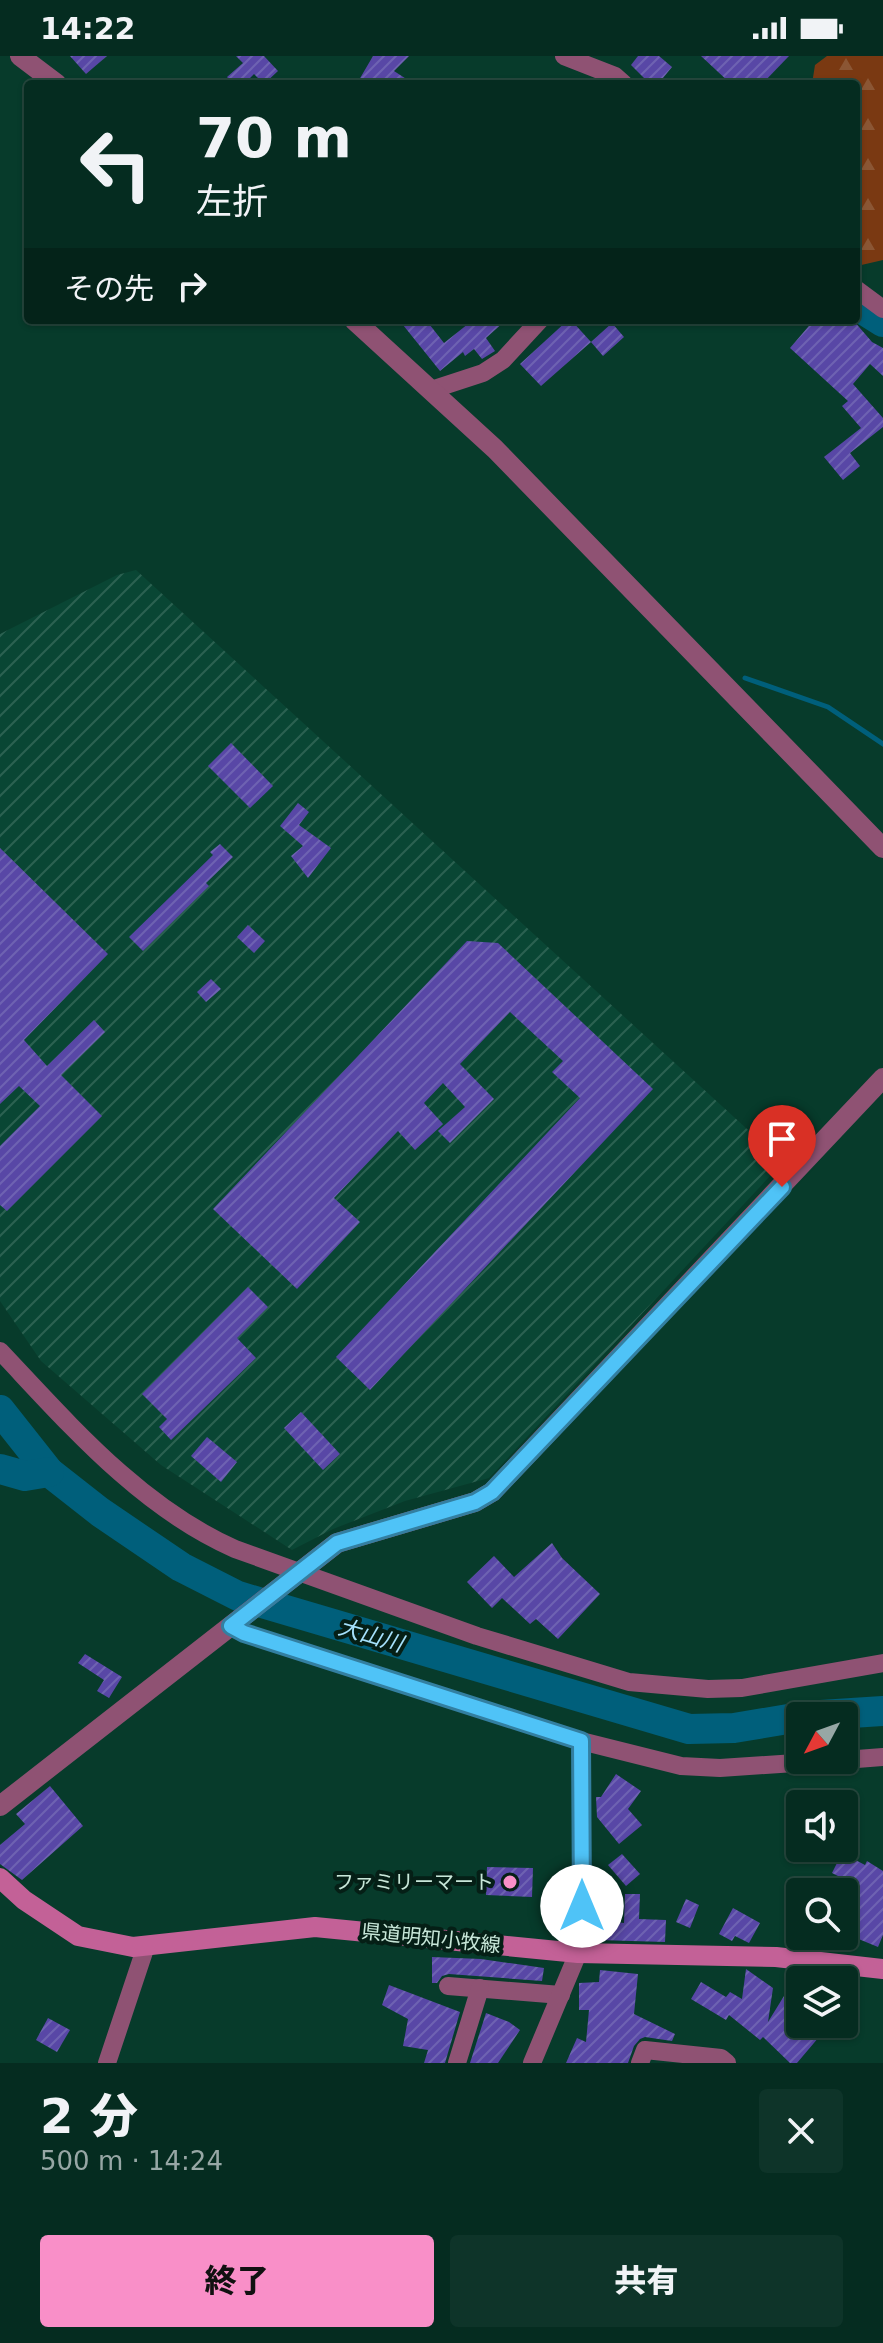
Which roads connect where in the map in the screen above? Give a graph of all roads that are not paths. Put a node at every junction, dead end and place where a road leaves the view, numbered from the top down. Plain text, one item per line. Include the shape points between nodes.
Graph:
1 (20, 56) edge
2 (564, 56) edge
3 (616, 56) edge
4 (52, 80) edge
5 (616, 80) edge
6 (618, 80) edge
7 (860, 292) edge
8 (883, 309) edge
9 (358, 324) edge
10 (536, 324) edge
11 (431, 390) junction
12 (883, 848) edge
13 (883, 1078) edge
14 (0, 1351) edge
15 (298, 1572) junction
16 (231, 1626) junction
17 (883, 1663) edge
18 (581, 1741) junction
19 (883, 1757) edge
20 (858, 1759) edge
21 (786, 1764) edge
22 (0, 1806) edge
23 (0, 1878) edge
24 (146, 1946) junction
25 (578, 1953) junction
26 (883, 1969) edge
27 (448, 1986) dead end
28 (480, 1988) junction
29 (561, 1995) junction
30 (107, 2063) edge
31 (457, 2063) edge
32 (532, 2063) edge
33 (640, 2063) edge
34 (727, 2063) edge

1 - 4 street
2 - 5 street
3 - 6 street
7 - 8 street
9 - 11 street
10 - 11 street via 483,373
11 - 12 street via 495,449
13 - 15 street via 492,1492 475,1502 337,1543
14 - 15 street via 122,1476 205,1535
15 - 16 street
15 - 17 street via 477,1636 629,1682 742,1688
16 - 18 street
16 - 22 street
18 - 21 street via 681,1766
18 - 25 street
19 - 20 street
23 - 24 main road, 県道明知小牧線 via 78,1936
24 - 25 main road, 県道明知小牧線 via 315,1927
24 - 30 street
25 - 26 main road, 県道明知小牧線 via 776,1957
25 - 29 street
27 - 28 street
28 - 29 street
28 - 31 street
29 - 32 street
33 - 34 street via 645,2050

